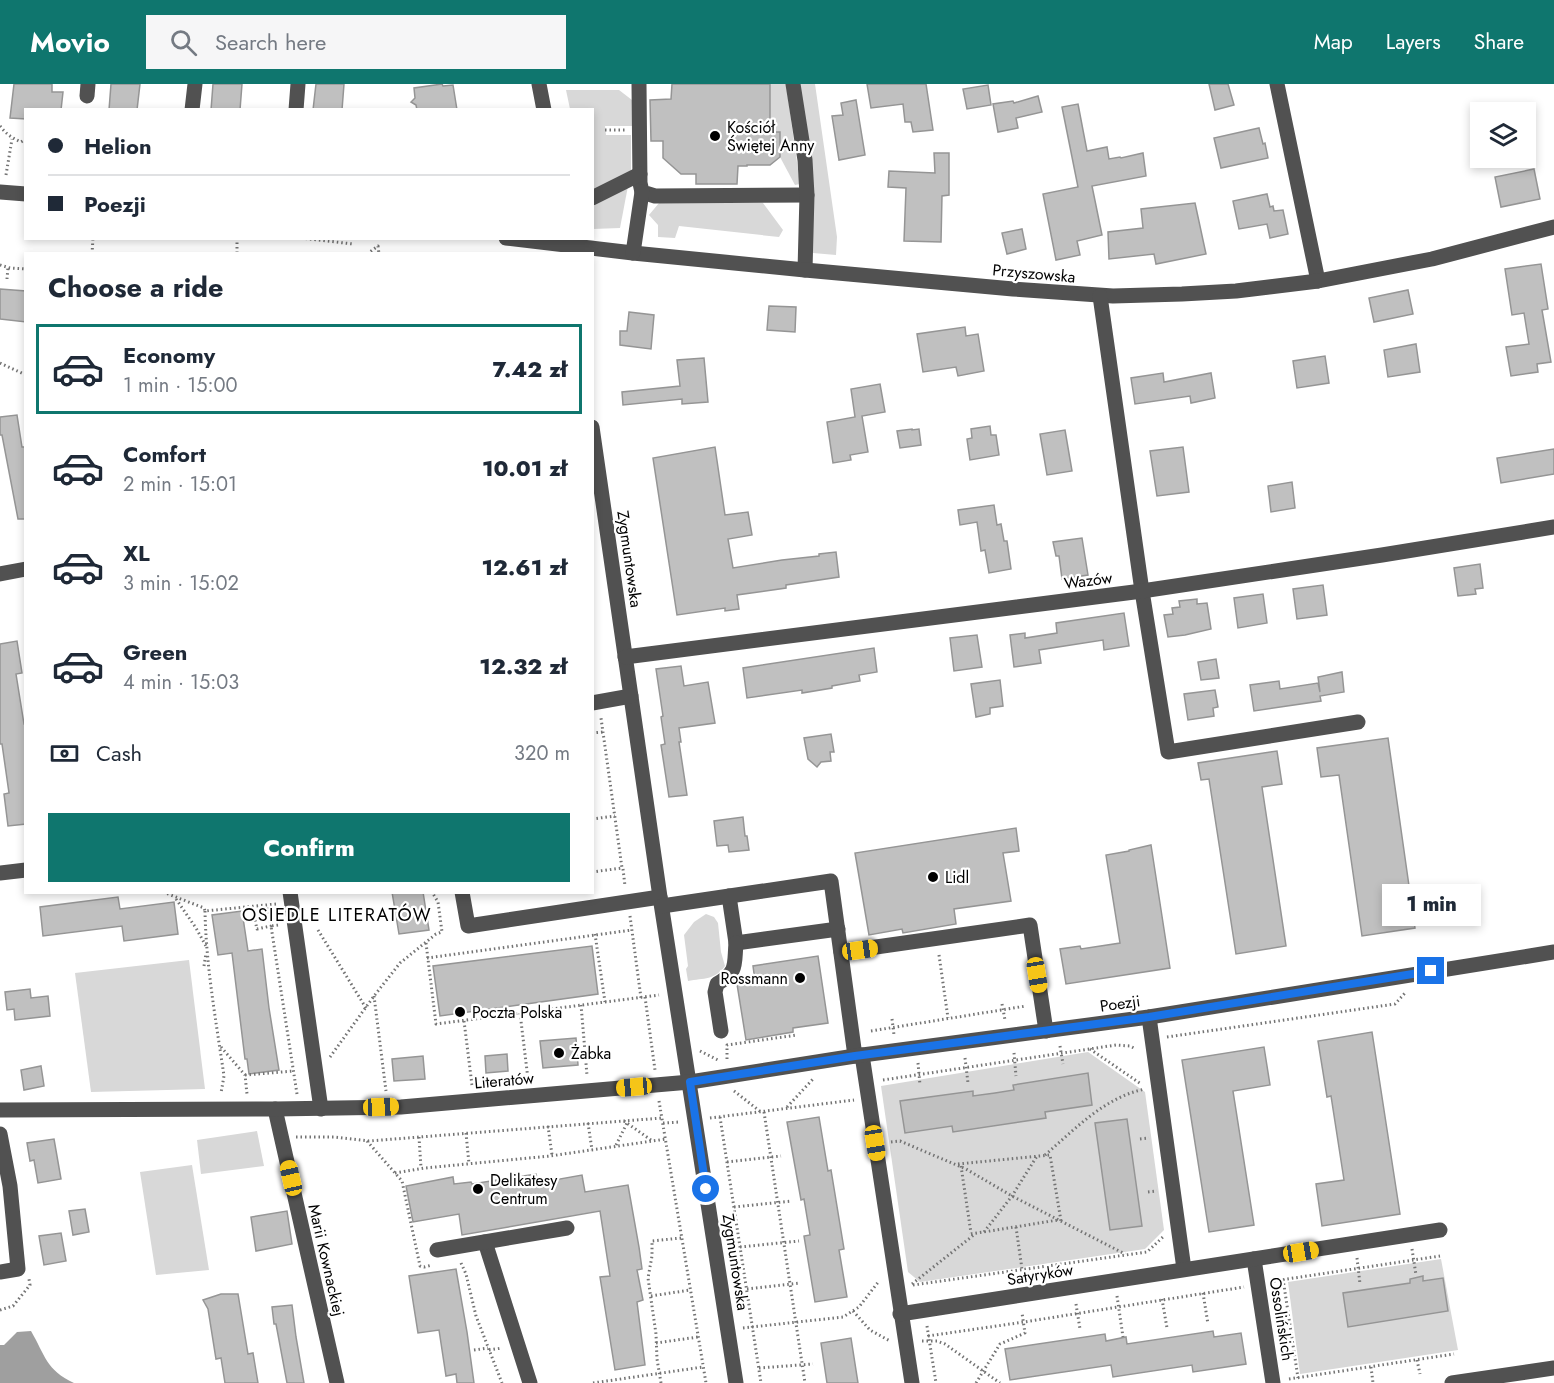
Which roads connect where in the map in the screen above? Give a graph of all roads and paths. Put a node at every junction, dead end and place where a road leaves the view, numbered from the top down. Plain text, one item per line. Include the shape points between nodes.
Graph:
1 (195, 84) edge
2 (298, 84) edge
3 (539, 84) edge
4 (639, 84) edge
5 (793, 84) edge
6 (1277, 84) edge
7 (192, 108) edge
8 (296, 108) edge
9 (544, 108) edge
10 (0, 126) edge
11 (12, 139) junction
12 (24, 140) edge
13 (21, 142) junction
14 (24, 144) edge
15 (640, 174) junction
16 (3, 185) edge
17 (642, 192) junction
18 (24, 193) edge
19 (807, 195) junction
20 (594, 197) edge
21 (1554, 227) edge
22 (318, 240) edge
23 (521, 240) edge
24 (353, 244) dead end
25 (566, 246) edge
26 (370, 252) edge
27 (379, 252) edge
28 (633, 253) junction
29 (0, 265) edge
30 (8, 267) junction
31 (24, 269) edge
32 (806, 270) junction
33 (7, 279) dead end
34 (1318, 282) junction
35 (1100, 296) junction
36 (0, 363) edge
37 (24, 374) edge
38 (594, 441) edge
39 (1554, 527) edge
40 (24, 569) edge
41 (0, 574) edge
42 (1142, 591) junction
43 (625, 657) junction
44 (631, 696) junction
45 (594, 703) edge
46 (601, 716) dead end
47 (1358, 722) dead end
48 (603, 732) junction
49 (594, 733) edge
50 (615, 816) junction
51 (594, 819) edge
52 (622, 868) junction
53 (24, 870) edge
54 (594, 872) edge
55 (594, 872) edge
56 (0, 873) edge
57 (168, 894) edge
58 (290, 894) edge
59 (433, 894) edge
60 (462, 894) edge
61 (729, 896) junction
62 (175, 897) junction
63 (627, 898) junction
64 (661, 902) junction
65 (252, 907) junction
66 (205, 911) junction
67 (279, 925) dead end
68 (271, 926) junction
69 (596, 926) dead end
70 (838, 929) junction
71 (318, 930) dead end
72 (632, 930) junction
73 (596, 934) junction
74 (936, 938) junction
75 (426, 943) junction
76 (736, 944) junction
77 (207, 947) junction
78 (841, 952) junction
79 (1554, 952) edge
80 (427, 958) junction
81 (204, 966) dead end
82 (658, 995) dead end
83 (374, 996) junction
84 (643, 997) junction
85 (605, 1002) junction
86 (1002, 1004) dead end
87 (1395, 1004) dead end
88 (581, 1005) junction
89 (1028, 1006) dead end
90 (366, 1008) junction
91 (1003, 1010) junction
92 (520, 1013) junction
93 (1149, 1017) junction
94 (948, 1018) junction
95 (892, 1019) dead end
96 (464, 1021) junction
97 (1006, 1025) dead end
98 (893, 1027) junction
99 (721, 1030) dead end
100 (871, 1030) dead end
101 (1046, 1030) junction
102 (797, 1035) dead end
103 (1159, 1038) dead end
104 (895, 1041) dead end
105 (220, 1046) junction
106 (1060, 1046) dead end
107 (1090, 1049) junction
108 (1141, 1051) dead end
109 (700, 1052) dead end
110 (1014, 1053) dead end
111 (1061, 1053) junction
112 (858, 1056) junction
113 (328, 1060) dead end
114 (965, 1060) dead end
115 (1015, 1060) junction
116 (718, 1061) dead end
117 (1063, 1064) dead end
118 (727, 1065) dead end
119 (918, 1068) dead end
120 (966, 1068) junction
121 (294, 1071) junction
122 (655, 1071) dead end
123 (819, 1073) dead end
124 (245, 1075) junction
125 (919, 1075) junction
126 (1016, 1076) dead end
127 (588, 1077) dead end
128 (528, 1082) dead end
129 (690, 1082) junction
130 (875, 1082) dead end
131 (968, 1083) dead end
132 (920, 1085) dead end
133 (473, 1086) dead end
134 (730, 1087) dead end
135 (1147, 1089) junction
136 (387, 1093) dead end
137 (1148, 1095) dead end
138 (221, 1096) dead end
139 (248, 1096) dead end
140 (298, 1096) dead end
141 (659, 1100) dead end
142 (854, 1100) dead end
143 (786, 1108) junction
144 (321, 1109) junction
145 (0, 1110) edge
146 (275, 1110) junction
147 (763, 1112) junction
148 (720, 1117) junction
149 (662, 1118) junction
150 (710, 1118) dead end
151 (684, 1121) dead end
152 (625, 1122) junction
153 (588, 1123) junction
154 (663, 1123) junction
155 (548, 1126) junction
156 (466, 1133) junction
157 (0, 1134) edge
158 (291, 1137) dead end
159 (418, 1137) junction
160 (666, 1139) junction
161 (367, 1141) junction
162 (652, 1141) junction
163 (884, 1142) dead end
164 (372, 1145) dead end
165 (615, 1146) junction
166 (592, 1150) junction
167 (552, 1155) junction
168 (1046, 1155) junction
169 (781, 1156) dead end
170 (1037, 1156) junction
171 (771, 1157) junction
172 (727, 1162) junction
173 (469, 1165) junction
174 (961, 1165) junction
175 (422, 1169) junction
176 (395, 1173) dead end
177 (1012, 1196) junction
178 (792, 1201) dead end
179 (778, 1203) junction
180 (734, 1208) junction
181 (1060, 1221) junction
182 (1016, 1227) junction
183 (567, 1228) dead end
184 (1440, 1230) dead end
185 (984, 1232) junction
186 (1166, 1234) dead end
187 (972, 1235) junction
188 (682, 1238) junction
189 (799, 1241) dead end
190 (1411, 1241) dead end
191 (485, 1242) junction
192 (784, 1243) junction
193 (740, 1247) junction
194 (437, 1250) dead end
195 (1356, 1250) dead end
196 (1126, 1255) junction
197 (1440, 1256) dead end
198 (1254, 1259) junction
199 (1414, 1260) junction
200 (1358, 1268) junction
201 (1022, 1269) junction
202 (1184, 1269) junction
203 (0, 1272) edge
204 (1416, 1275) dead end
205 (880, 1280) dead end
206 (1283, 1280) junction
207 (1266, 1282) dead end
208 (800, 1283) dead end
209 (1210, 1283) dead end
210 (790, 1284) junction
211 (1360, 1284) dead end
212 (30, 1285) dead end
213 (747, 1289) junction
214 (690, 1290) junction
215 (1248, 1290) dead end
216 (1212, 1292) junction
217 (1203, 1293) junction
218 (651, 1296) junction
219 (1117, 1296) dead end
220 (1162, 1299) junction
221 (1076, 1304) dead end
222 (1119, 1306) junction
223 (0, 1310) edge
224 (853, 1311) junction
225 (1022, 1313) dead end
226 (1078, 1313) junction
227 (900, 1314) junction
228 (926, 1320) dead end
229 (1024, 1322) junction
230 (796, 1323) junction
231 (1208, 1324) dead end
232 (753, 1327) junction
233 (738, 1328) dead end
234 (1167, 1328) dead end
235 (1080, 1329) dead end
236 (928, 1336) junction
237 (698, 1337) junction
238 (1123, 1337) dead end
239 (915, 1341) dead end
240 (929, 1341) junction
241 (656, 1343) junction
242 (893, 1343) dead end
243 (488, 1348) dead end
244 (474, 1350) dead end
245 (1454, 1354) dead end
246 (1418, 1360) junction
247 (813, 1364) dead end
248 (802, 1365) junction
249 (703, 1367) junction
250 (1371, 1367) junction
251 (759, 1368) junction
252 (1554, 1368) edge
253 (983, 1370) junction
254 (1420, 1374) dead end
255 (1298, 1378) junction
256 (1277, 1382) edge
257 (337, 1383) edge
258 (530, 1383) edge
259 (593, 1383) edge
260 (661, 1383) edge
261 (706, 1383) edge
262 (736, 1383) edge
263 (761, 1383) edge
264 (805, 1383) edge
265 (912, 1383) edge
266 (936, 1383) edge
267 (976, 1383) edge
268 (1000, 1383) edge
269 (1373, 1383) edge
270 (1452, 1383) edge

1 - 7 street
2 - 8 street
3 - 9 street
4 - 15 street
5 - 19 street
6 - 34 street
10 - 11 path
11 - 13 path
11 - 16 path
12 - 13 path
13 - 14 path
15 - 17 street
15 - 20 street
16 - 18 street
17 - 19 street via 655,196
17 - 28 street
19 - 32 street
21 - 34 street, Przyszowska via 1432,259
22 - 24 path
23 - 25 street, Przyszowska
25 - 28 street, Przyszowska
26 - 27 path via 378,246
28 - 32 street, Przyszowska
29 - 30 path
30 - 31 path
30 - 33 path
32 - 35 street, Przyszowska
34 - 35 street, Przyszowska via 1236,291
35 - 42 street
36 - 37 path
38 - 43 street, Zygmuntowska
39 - 42 street, Wazów
40 - 41 street
42 - 43 street, Wazów
42 - 47 street via 1168,752
43 - 44 street, Zygmuntowska
44 - 45 street
44 - 64 street, Zygmuntowska
46 - 48 path
48 - 49 path
48 - 50 path
50 - 51 path
50 - 52 path
52 - 54 path
52 - 63 path
53 - 56 street
55 - 63 path via 622,867
57 - 62 path
58 - 144 street
59 - 75 path via 442,932
60 - 63 street via 468,926
61 - 64 street
61 - 70 street via 831,881
61 - 76 street
62 - 66 path
62 - 77 path
63 - 64 street
63 - 72 path
64 - 129 street, Zygmuntowska
65 - 66 path
65 - 68 path via 268,906
65 - 68 path via 256,929
66 - 77 path
67 - 68 path
68 - 121 path
69 - 73 path
70 - 76 street
70 - 78 street
71 - 90 path
72 - 73 path
72 - 84 path
73 - 80 path
73 - 85 path
74 - 78 street
74 - 94 path
74 - 101 street via 1030,925
75 - 80 path
75 - 83 path via 400,963
76 - 99 street via 734,970 717,984 715,992
77 - 81 path
77 - 105 path
78 - 112 street
79 - 93 street, Poezji
80 - 96 path via 436,1024
82 - 84 path
83 - 90 path
83 - 136 path
84 - 85 path
84 - 122 path
85 - 88 path
86 - 91 path
87 - 103 path
88 - 92 path
88 - 127 path
89 - 91 path
90 - 113 path
91 - 94 path
91 - 97 path
92 - 96 path
92 - 128 path
93 - 101 street, Poezji
93 - 202 street
94 - 98 path
95 - 98 path
96 - 133 path
98 - 100 path
98 - 104 path
101 - 112 street, Poezji
102 - 118 path via 727,1045
105 - 124 path
105 - 138 path via 224,1076
106 - 111 path
107 - 108 path via 1116,1045
107 - 111 path
107 - 135 path
109 - 116 path
110 - 115 path
111 - 115 path
111 - 117 path
112 - 129 street, Poezji
112 - 227 street
114 - 120 path
115 - 120 path
115 - 126 path
119 - 125 path
120 - 125 path
120 - 131 path
121 - 124 path
121 - 140 path
123 - 143 path
124 - 139 path
125 - 130 path
125 - 132 path
129 - 144 street, Literatów via 401,1107
129 - 262 street, Zygmuntowska
134 - 147 path
135 - 137 path
135 - 168 path via 1119,1097 1094,1113
141 - 149 path
142 - 143 path
143 - 147 path
144 - 146 street, Literatów
145 - 146 street, Literatów
146 - 257 street, Marii Kownackiej
147 - 148 path
147 - 171 path
148 - 150 path
148 - 172 path
149 - 152 path
149 - 154 path
151 - 154 path
152 - 153 path
152 - 162 path
152 - 165 path
153 - 155 path
153 - 166 path
154 - 160 path
155 - 156 path
155 - 167 path
156 - 159 path
156 - 173 path
157 - 203 street via 10,1186 18,1269
158 - 161 path
159 - 161 path
159 - 175 path
160 - 162 path
160 - 188 path
161 - 164 path
162 - 165 path
163 - 174 path via 900,1141
165 - 166 path
166 - 167 path
167 - 173 path
168 - 170 path
168 - 181 path via 1050,1155
169 - 171 path
170 - 174 path
170 - 177 path
171 - 172 path
171 - 179 path
172 - 180 path
173 - 175 path
174 - 177 path
174 - 187 path
175 - 176 path
177 - 181 path
177 - 185 path
178 - 179 path
179 - 180 path
179 - 192 path
180 - 193 path
181 - 182 path
181 - 196 path
182 - 185 path
182 - 201 path
183 - 191 street
184 - 198 street, Satyryków
185 - 187 path
186 - 196 path via 1148,1252
187 - 201 path via 911,1286
188 - 214 path
188 - 218 path via 652,1241 648,1278
189 - 192 path
190 - 199 path
191 - 194 street
191 - 258 street
192 - 193 path
192 - 210 path
193 - 213 path
195 - 200 path
196 - 201 path
197 - 199 path
198 - 202 street, Satyryków
198 - 256 street, Ossolińskich
199 - 200 path
199 - 204 path
200 - 206 path
200 - 211 path
202 - 227 street, Satyryków
205 - 224 path
206 - 207 path
206 - 255 path
208 - 210 path
209 - 216 path
210 - 213 path
210 - 230 path
212 - 223 path via 13,1306
213 - 232 path
214 - 218 path
214 - 237 path
215 - 216 path via 1241,1287
216 - 217 path
217 - 220 path
217 - 231 path
218 - 241 path
219 - 222 path
220 - 222 path
220 - 234 path
221 - 226 path
222 - 226 path
222 - 238 path
224 - 230 path via 843,1317
224 - 242 path via 870,1330
225 - 229 path
226 - 229 path
226 - 235 path
227 - 265 street
228 - 236 path
229 - 236 path
229 - 253 path via 1025,1333 1000,1344
230 - 232 path
230 - 248 path
232 - 233 path
232 - 251 path
236 - 240 path
237 - 241 path
237 - 249 path
239 - 240 path
240 - 253 path via 945,1344
240 - 266 path
241 - 260 path
243 - 244 path
245 - 246 path
246 - 250 path
246 - 254 path
247 - 248 path
248 - 251 path
248 - 264 path
249 - 259 path
249 - 261 path
250 - 255 path
250 - 269 path
251 - 263 path
252 - 270 street
253 - 267 path
253 - 268 path
255 - 256 path

